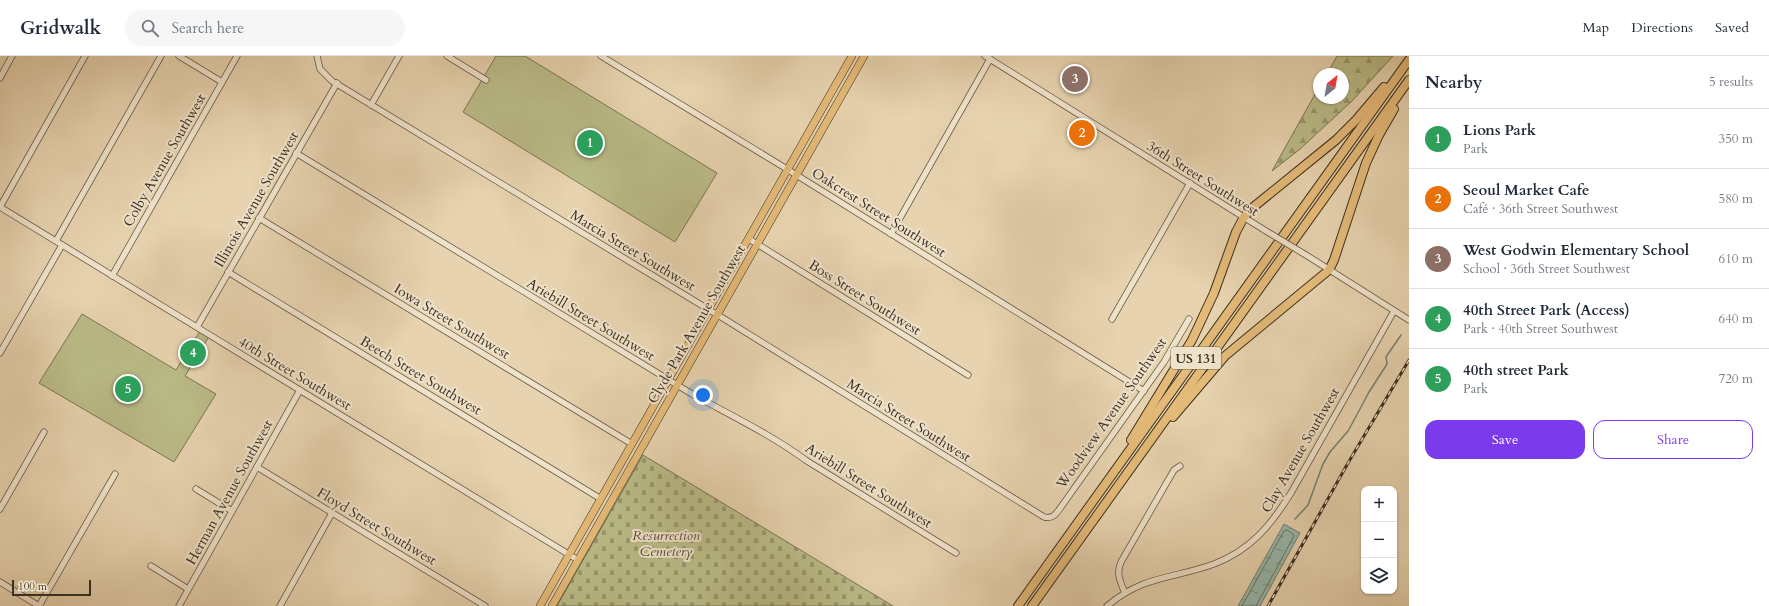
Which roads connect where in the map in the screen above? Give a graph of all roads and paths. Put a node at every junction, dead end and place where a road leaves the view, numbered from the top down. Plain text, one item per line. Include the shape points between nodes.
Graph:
1 (12, 56) edge
2 (85, 56) edge
3 (161, 56) edge
4 (179, 56) edge
5 (237, 56) edge
6 (317, 56) edge
7 (399, 56) edge
8 (447, 56) edge
9 (601, 56) edge
10 (852, 56) edge
11 (864, 56) edge
12 (988, 58) edge
13 (1409, 60) edge
14 (0, 78) edge
15 (486, 80) dead end
16 (1409, 80) edge
17 (222, 82) junction
18 (337, 83) junction
19 (1409, 84) edge
20 (371, 104) junction
21 (296, 153) junction
22 (788, 170) junction
23 (797, 175) junction
24 (1190, 183) junction
25 (0, 207) edge
26 (1244, 217) junction
27 (259, 218) junction
28 (891, 234) junction
29 (749, 239) junction
30 (56, 241) junction
31 (757, 244) junction
32 (62, 245) junction
33 (1330, 270) junction
34 (228, 272) junction
35 (112, 276) junction
36 (708, 310) junction
37 (1394, 311) junction
38 (717, 315) junction
39 (1112, 319) dead end
40 (1189, 319) dead end
41 (1409, 320) edge
42 (197, 327) junction
43 (0, 353) edge
44 (968, 375) dead end
45 (669, 380) junction
46 (677, 385) junction
47 (300, 390) junction
48 (1144, 391) junction
49 (44, 432) dead end
50 (632, 444) junction
51 (1132, 466) junction
52 (1180, 466) dead end
53 (257, 467) junction
54 (115, 474) dead end
55 (1110, 477) junction
56 (196, 489) dead end
57 (601, 499) junction
58 (0, 509) edge
59 (232, 511) junction
60 (332, 514) junction
61 (1049, 518) joint
62 (956, 553) dead end
63 (569, 554) junction
64 (578, 560) junction
65 (151, 566) dead end
66 (0, 582) edge
67 (188, 589) junction
68 (1125, 593) junction
69 (39, 606) edge
70 (179, 606) edge
71 (280, 606) edge
72 (485, 606) edge
73 (540, 606) edge
74 (552, 606) edge
75 (1018, 606) edge
76 (1032, 606) edge
77 (1107, 606) edge

1 - 14 street
2 - 25 street
3 - 30 street
4 - 17 street
5 - 17 street, Colby Avenue Southwest
6 - 18 street, Marcia Street Southwest via 320,69
7 - 20 street
8 - 15 street
9 - 22 street, Oakcrest Street Southwest
10 - 22 main road, Clyde Park Avenue Southwest
11 - 23 main road, Clyde Park Avenue Southwest
12 - 24 street, 36th Street Southwest
12 - 28 street
13 - 26 highway via 1350,126
13 - 55 highway, US 131
16 - 51 highway, US 131
17 - 35 street, Colby Avenue Southwest
18 - 20 street, Marcia Street Southwest
18 - 21 street, Illinois Avenue Southwest
19 - 33 highway via 1369,155
20 - 36 street, Marcia Street Southwest
21 - 27 street, Illinois Avenue Southwest
21 - 45 street, Ariebill Street Southwest
22 - 23 street, Oakcrest Street Southwest
22 - 29 main road, Clyde Park Avenue Southwest
23 - 28 street, Oakcrest Street Southwest
23 - 31 main road, Clyde Park Avenue Southwest
24 - 26 street, 36th Street Southwest
24 - 39 street
25 - 30 street, 40th Street Southwest
26 - 33 street, 36th Street Southwest, bridge
26 - 55 highway via 1192,340
27 - 34 street, Illinois Avenue Southwest
27 - 50 street, Iowa Street Southwest
28 - 48 street, Oakcrest Street Southwest
29 - 31 street, Boss Street Southwest
29 - 36 main road, Clyde Park Avenue Southwest
30 - 32 street, 40th Street Southwest
31 - 38 main road, Clyde Park Avenue Southwest
31 - 44 street, Boss Street Southwest
32 - 35 street, 40th Street Southwest
32 - 43 street
33 - 37 street, 36th Street Southwest
33 - 51 highway via 1225,356
34 - 42 street, Illinois Avenue Southwest
34 - 57 street, Beech Street Southwest
35 - 42 street, 40th Street Southwest
36 - 38 street, Marcia Street Southwest
36 - 45 main road, Clyde Park Avenue Southwest
37 - 41 street, 36th Street Southwest
37 - 68 street, Clay Avenue Southwest via 1291,493 1265,530 1253,542 1214,564 1154,580
38 - 46 main road, Clyde Park Avenue Southwest
38 - 61 street, Marcia Street Southwest
40 - 48 street, Woodview Avenue Southwest
42 - 47 street, 40th Street Southwest
45 - 46 street, Ariebill Street Southwest
45 - 50 main road, Clyde Park Avenue Southwest
46 - 62 street, Ariebill Street Southwest via 746,422
46 - 64 main road, Clyde Park Avenue Southwest
47 - 53 street, Herman Avenue Southwest
47 - 63 street, 40th Street Southwest
48 - 61 street, Woodview Avenue Southwest via 1061,507
49 - 58 street
50 - 57 main road, Clyde Park Avenue Southwest
51 - 76 highway, US 131
52 - 68 street via 1174,470 1121,562 1118,576
53 - 59 street, Herman Avenue Southwest
53 - 60 street, Floyd Street Southwest
54 - 69 street
55 - 75 highway, US 131
56 - 59 street
57 - 63 main road, Clyde Park Avenue Southwest
59 - 67 street, Herman Avenue Southwest
60 - 71 street
60 - 72 street, Floyd Street Southwest
63 - 64 street, 40th Street Southwest
63 - 73 main road, Clyde Park Avenue Southwest
64 - 74 main road, Clyde Park Avenue Southwest
65 - 67 street
66 - 69 street
67 - 70 street, Herman Avenue Southwest
68 - 77 street, Clay Avenue Southwest

